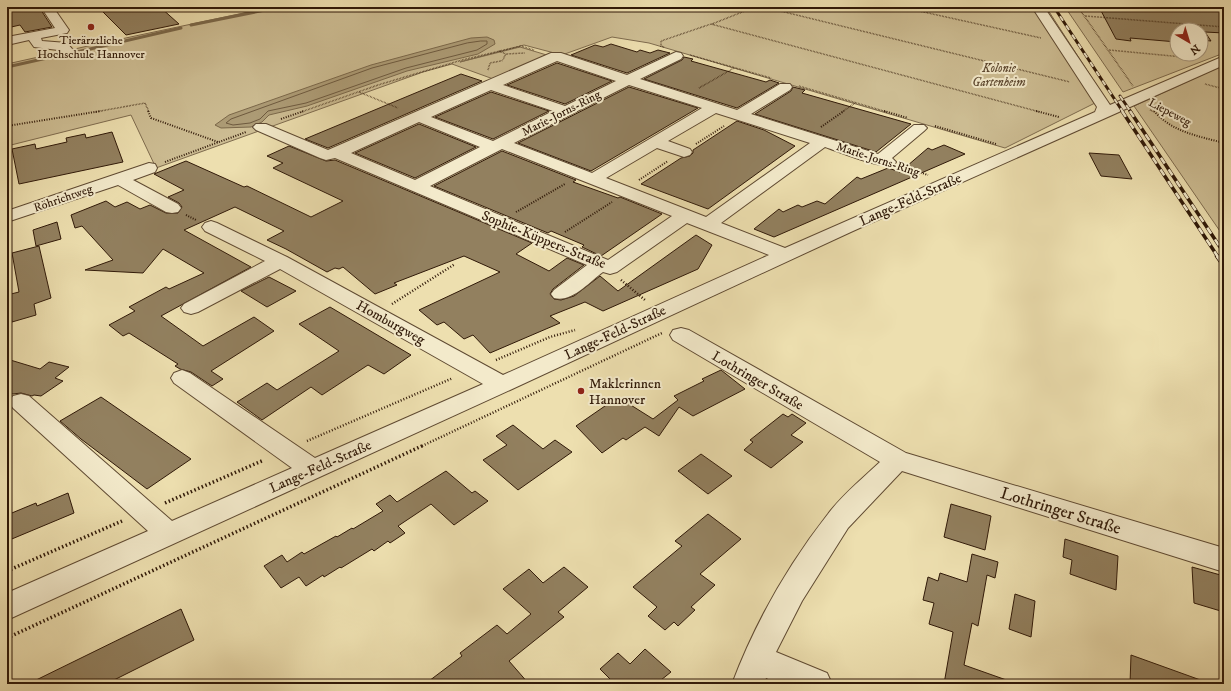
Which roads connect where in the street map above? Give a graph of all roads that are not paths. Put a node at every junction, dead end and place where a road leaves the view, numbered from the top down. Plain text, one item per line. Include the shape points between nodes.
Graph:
1 (47, 7) edge
2 (1038, 7) edge
3 (33, 36) junction
4 (7, 41) edge
5 (67, 50) dead end
6 (672, 52) road end
7 (1223, 61) edge
8 (628, 80) junction
9 (784, 83) road end
10 (491, 85) junction
11 (715, 107) junction
12 (566, 111) junction
13 (1102, 113) junction
14 (739, 115) junction
15 (419, 117) junction
16 (920, 124) road end
17 (261, 127) road end
18 (815, 138) junction
19 (655, 142) junction
20 (498, 145) junction
21 (684, 152) dead end
22 (337, 153) junction
23 (149, 168) road end
24 (587, 177) junction
25 (119, 179) junction
26 (416, 186) junction
27 (172, 208) road end
28 (686, 216) junction
29 (7, 217) edge
30 (708, 224) junction
31 (211, 227) road end
32 (786, 255) junction
33 (280, 261) junction
34 (605, 266) junction
35 (560, 294) dead end
36 (191, 308) dead end
37 (672, 334) road end
38 (182, 378) dead end
39 (502, 385) junction
40 (21, 402) dead end
41 (897, 460) junction
42 (312, 469) junction
43 (169, 534) junction
44 (1224, 560) edge
45 (7, 607) edge
46 (753, 672) edge
47 (816, 684) edge

1 - 3 street via 63,30
2 - 13 street via 1104,107
3 - 4 street
3 - 5 street via 38,44 62,46
6 - 8 street
7 - 13 street, Lange-Feld-Straße via 1136,95
8 - 10 street via 556,56
8 - 11 street, Marie-Jorns-Ring
8 - 12 street, Marie-Jorns-Ring
9 - 14 street
10 - 12 street
10 - 15 street
11 - 14 street, Marie-Jorns-Ring
11 - 19 street
12 - 20 street, Marie-Jorns-Ring
13 - 32 street, Lange-Feld-Straße
14 - 18 street, Marie-Jorns-Ring
15 - 20 street
15 - 22 street
16 - 18 street, Marie-Jorns-Ring via 884,161
17 - 22 street, Sophie-Küppers-Straße via 326,155
18 - 30 street, Marie-Jorns-Ring
19 - 21 street
19 - 24 street
20 - 24 street, Marie-Jorns-Ring
20 - 26 street
22 - 26 street, Sophie-Küppers-Straße
23 - 25 street, Röhrichtweg
24 - 28 street, Marie-Jorns-Ring
25 - 27 street
25 - 29 street, Röhrichtweg
26 - 34 street, Sophie-Küppers-Straße
28 - 30 street, Marie-Jorns-Ring
28 - 34 street, Sophie-Küppers-Straße
30 - 32 street, Marie-Jorns-Ring
31 - 33 street, Homburgweg
32 - 39 street, Lange-Feld-Straße
33 - 36 street
33 - 39 street, Homburgweg
34 - 35 street
37 - 41 street, Lothringer Straße
38 - 42 street
39 - 42 street, Lange-Feld-Straße
40 - 43 street
41 - 44 street, Lothringer Straße
41 - 46 street via 838,520 791,592
42 - 43 street, Lange-Feld-Straße
43 - 45 street, Lange-Feld-Straße
46 - 47 street

